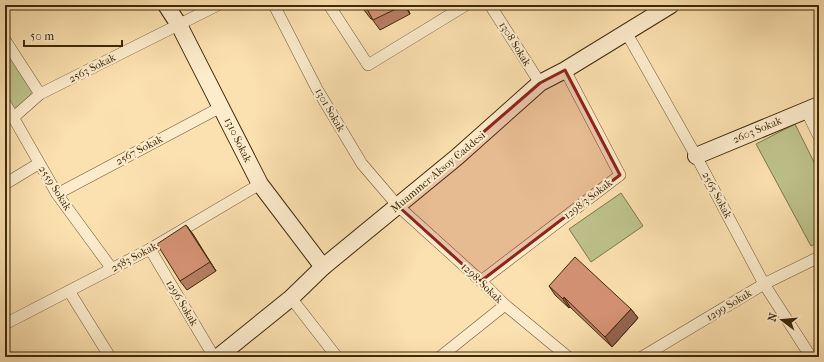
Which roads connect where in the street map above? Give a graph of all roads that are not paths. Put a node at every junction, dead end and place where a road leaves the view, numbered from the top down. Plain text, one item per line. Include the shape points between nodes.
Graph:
1 (166, 5) edge
2 (218, 5) edge
3 (274, 5) edge
4 (329, 5) edge
5 (466, 5) edge
6 (490, 5) edge
7 (671, 5) edge
8 (179, 25) junction
9 (626, 32) junction
10 (5, 40) edge
11 (565, 70) junction
12 (540, 83) junction
13 (40, 94) junction
14 (5, 103) edge
15 (221, 107) junction
16 (812, 107) edge
17 (14, 117) junction
18 (819, 137) edge
19 (696, 156) junction
20 (38, 164) junction
21 (5, 184) edge
22 (260, 184) junction
23 (57, 194) junction
24 (398, 206) junction
25 (150, 249) junction
26 (819, 257) edge
27 (324, 267) junction
28 (112, 269) junction
29 (481, 281) junction
30 (764, 284) junction
31 (70, 291) junction
32 (291, 298) junction
33 (504, 305) junction
34 (5, 324) edge
35 (110, 357) edge
36 (214, 357) edge
37 (218, 357) edge
38 (337, 357) edge
39 (440, 357) edge
40 (568, 357) edge
41 (642, 357) edge
42 (811, 357) edge

1 - 8 street, 1310 Sokak
2 - 8 street, 2563 Sokak
3 - 24 street, 1301 Sokak via 317,89 362,164
4 - 5 street via 368,66
6 - 12 street, 1308 Sokak
7 - 9 street, Muammer Aksoy Caddesi
8 - 13 street, 2563 Sokak
8 - 15 street, 1310 Sokak
9 - 11 street, Muammer Aksoy Caddesi
9 - 19 street, 2565 Sokak
10 - 13 street
11 - 12 street, Muammer Aksoy Caddesi
11 - 29 street, 1298/3 Sokak via 620,174
12 - 24 street, Muammer Aksoy Caddesi
13 - 17 street, 2563 Sokak
14 - 17 street, 2559 Sokak
15 - 22 street, 1310 Sokak
15 - 23 street, 2567 Sokak
16 - 18 street
16 - 19 street, 2603 Sokak
17 - 20 street, 2559 Sokak
19 - 30 street, 2565 Sokak
20 - 21 street
20 - 23 street, 2559 Sokak
22 - 25 street, 2583 Sokak
22 - 27 street, 1310 Sokak
23 - 28 street, 2559 Sokak
24 - 27 street, Muammer Aksoy Caddesi
24 - 29 street, 1298. Sokak
25 - 28 street, 2583 Sokak
25 - 36 street, 1296 Sokak
26 - 30 street, 1299 Sokak
27 - 32 street, Muammer Aksoy Caddesi
28 - 31 street, 2583 Sokak
29 - 33 street, 1298. Sokak
30 - 41 street, 1299 Sokak
30 - 42 street, 2565 Sokak
31 - 34 street, 2583 Sokak
31 - 35 street
32 - 37 street, Muammer Aksoy Caddesi
32 - 38 street
33 - 39 street
33 - 40 street, 1298. Sokak

